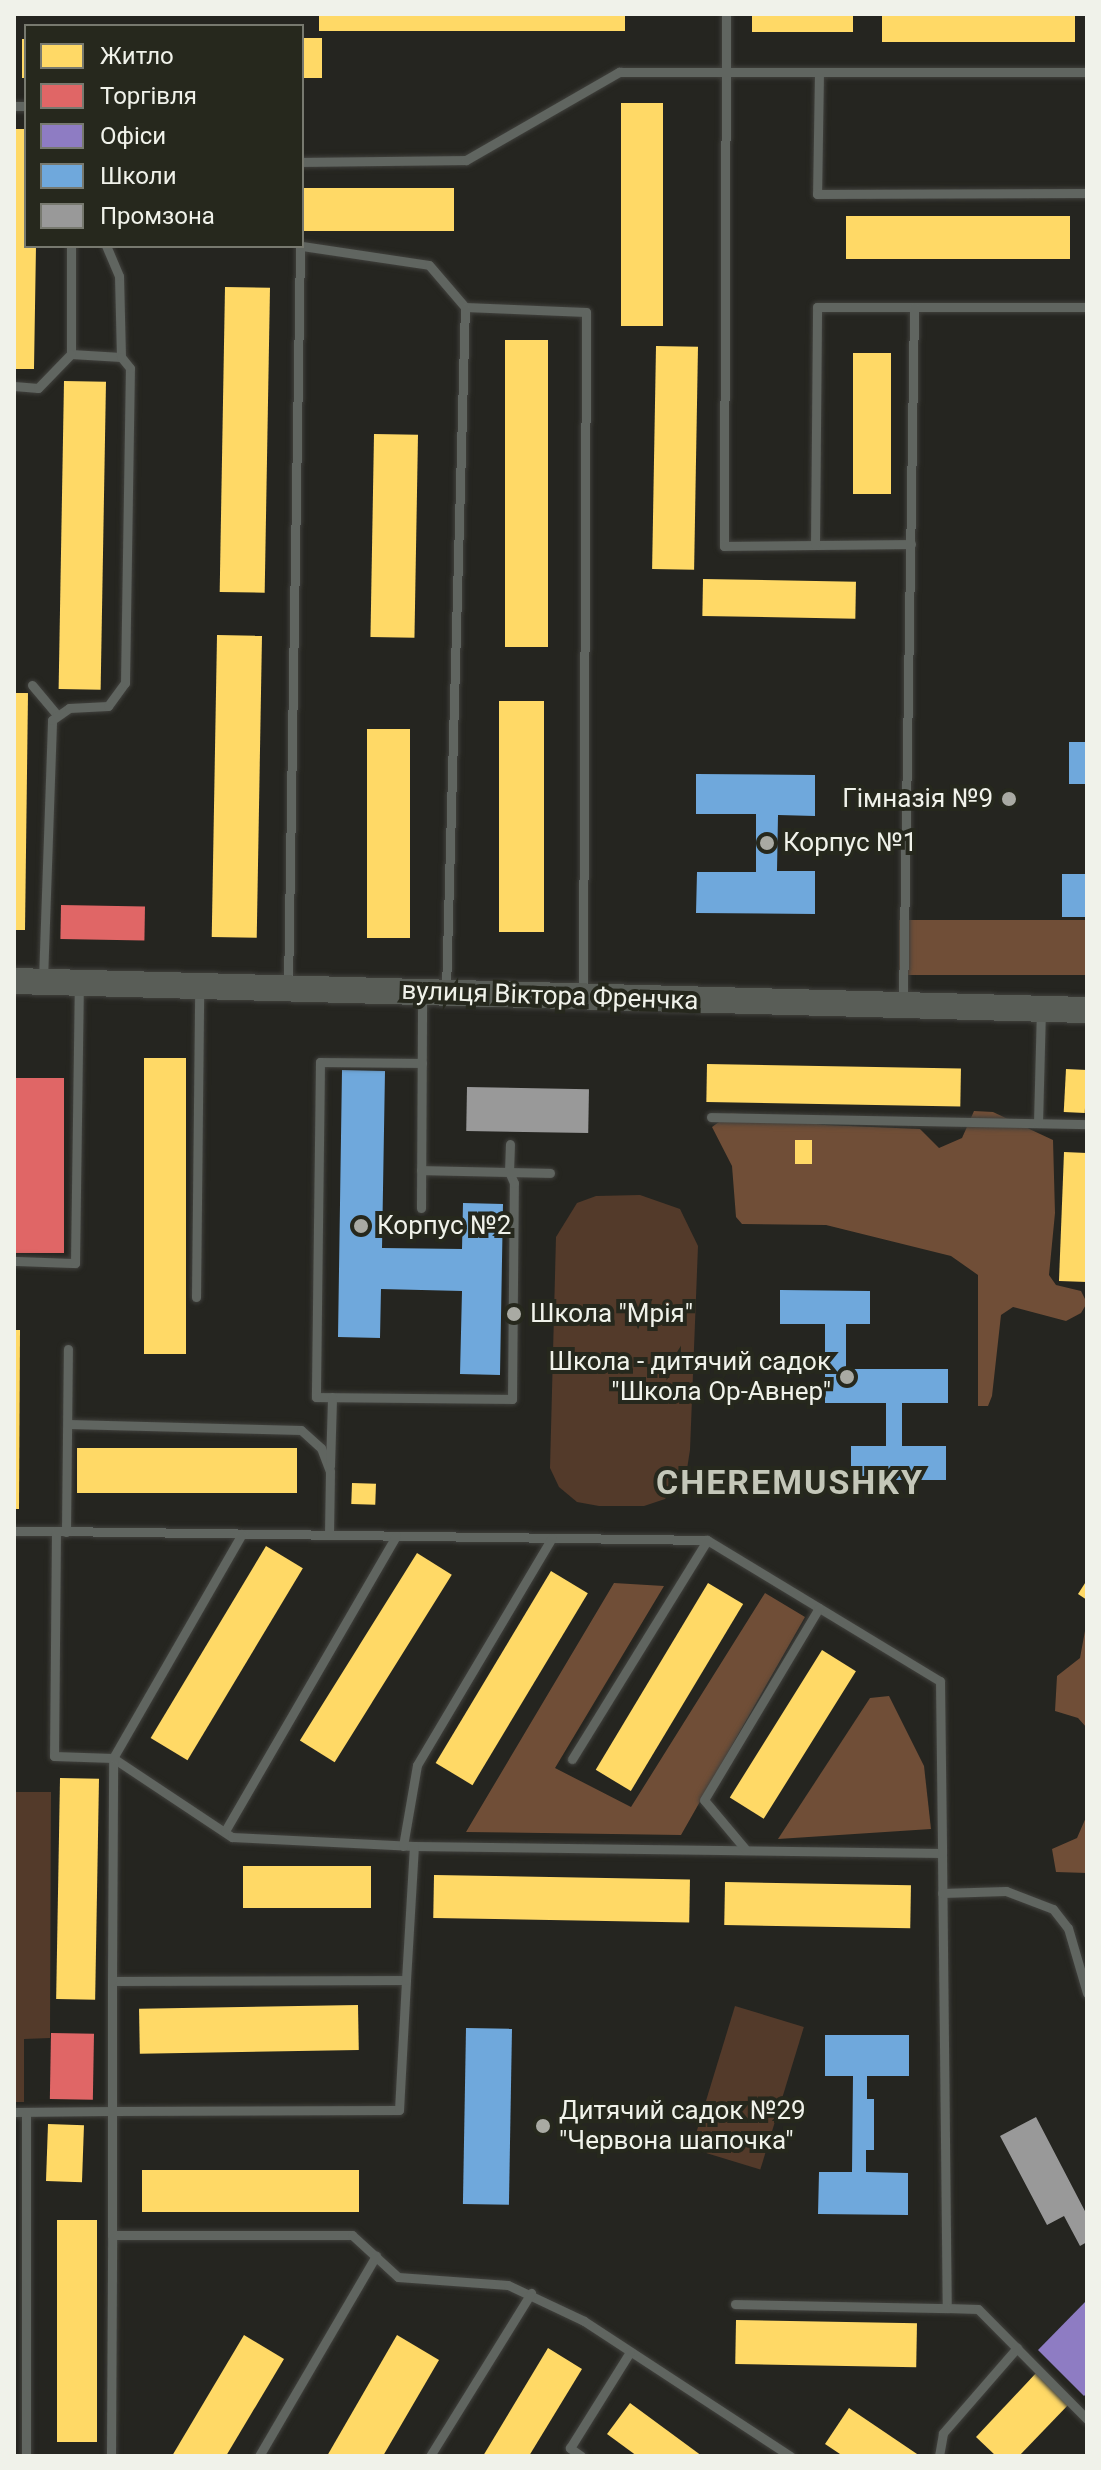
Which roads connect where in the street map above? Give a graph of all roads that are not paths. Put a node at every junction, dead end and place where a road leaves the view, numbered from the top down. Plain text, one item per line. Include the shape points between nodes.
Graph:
1 (726, 14) edge
2 (726, 72) junction
3 (819, 72) junction
4 (1087, 72) edge
5 (304, 162) edge
6 (1087, 193) edge
7 (304, 246) edge
8 (71, 248) edge
9 (107, 248) edge
10 (301, 248) edge
11 (465, 307) junction
12 (914, 307) junction
13 (1087, 307) edge
14 (71, 354) junction
15 (121, 357) junction
16 (14, 386) edge
17 (911, 544) junction
18 (815, 545) junction
19 (32, 685) dead end
20 (56, 714) junction
21 (14, 981) edge
22 (43, 982) junction
23 (79, 983) junction
24 (199, 986) junction
25 (288, 989) junction
26 (434, 993) junction
27 (583, 997) junction
28 (903, 1006) junction
29 (1041, 1010) junction
30 (1087, 1010) edge
31 (422, 1063) junction
32 (711, 1117) dead end
33 (1038, 1123) junction
34 (1087, 1124) edge
35 (510, 1144) dead end
36 (421, 1170) junction
37 (509, 1172) junction
38 (550, 1173) dead end
39 (421, 1208) dead end
40 (14, 1261) edge
41 (196, 1297) dead end
42 (68, 1349) dead end
43 (332, 1397) junction
44 (68, 1424) junction
45 (330, 1471) junction
46 (14, 1531) edge
47 (61, 1532) junction
48 (242, 1534) junction
49 (329, 1535) junction
50 (396, 1536) junction
51 (552, 1538) junction
52 (707, 1540) junction
53 (819, 1608) junction
54 (113, 1758) junction
55 (572, 1759) dead end
56 (225, 1831) junction
57 (409, 1846) junction
58 (746, 1850) junction
59 (942, 1853) junction
60 (942, 1893) junction
61 (1087, 1962) edge
62 (406, 1980) junction
63 (112, 1981) junction
64 (1086, 1990) edge
65 (112, 2111) junction
66 (14, 2112) edge
67 (26, 2112) junction
68 (112, 2235) junction
69 (376, 2256) junction
70 (531, 2293) junction
71 (735, 2304) dead end
72 (947, 2308) junction
73 (1017, 2348) junction
74 (630, 2352) junction
75 (1087, 2419) edge
76 (568, 2452) edge
77 (26, 2456) edge
78 (111, 2456) edge
79 (259, 2456) edge
80 (430, 2456) edge
81 (581, 2456) edge
82 (790, 2456) edge
83 (939, 2456) edge

1 - 2 lane
2 - 3 lane
2 - 5 lane via 619,72 466,160
2 - 18 lane via 724,546
3 - 4 lane
3 - 6 lane via 817,194
7 - 11 lane via 429,265
8 - 14 lane
9 - 15 lane via 119,276
10 - 25 lane
11 - 26 lane
11 - 27 lane via 586,312
12 - 13 lane
12 - 17 lane
12 - 18 lane via 817,307
14 - 15 lane
14 - 16 lane via 38,388
15 - 20 lane via 130,368 125,683 108,706
17 - 18 lane
17 - 28 lane
19 - 20 lane
20 - 22 lane via 49,729
21 - 22 street, вулиця Віктора Френчка
22 - 23 street, вулиця Віктора Френчка
23 - 24 street, вулиця Віктора Френчка
23 - 40 lane via 75,1263
24 - 25 street, вулиця Віктора Френчка
24 - 41 lane
25 - 26 street, вулиця Віктора Френчка
26 - 27 street, вулиця Віктора Френчка
26 - 31 lane
27 - 28 street, вулиця Віктора Френчка
28 - 29 street, вулиця Віктора Френчка
29 - 30 street, вулиця Віктора Френчка
29 - 33 lane
31 - 36 lane
31 - 43 lane via 320,1062 316,1397
32 - 33 lane
33 - 34 lane
35 - 37 lane
36 - 37 lane
36 - 39 lane
37 - 38 lane
37 - 43 lane via 514,1183 512,1399
42 - 44 lane
43 - 45 lane
44 - 45 lane via 290,1427 314,1439
44 - 47 lane
45 - 49 lane
46 - 47 lane
47 - 48 lane
47 - 54 lane via 54,1756
48 - 49 lane
48 - 54 lane
49 - 50 lane
50 - 51 lane
50 - 56 lane
51 - 52 lane
51 - 57 lane via 417,1765
52 - 53 lane
52 - 55 lane
53 - 58 lane via 704,1800
53 - 59 lane via 940,1681
54 - 56 lane
54 - 63 lane
56 - 57 lane via 232,1837
57 - 58 lane
57 - 62 lane
58 - 59 lane
59 - 60 lane
60 - 64 lane via 1006,1891 1053,1909 1068,1928
60 - 72 lane
61 - 64 lane
62 - 63 lane
62 - 65 lane via 399,2110
63 - 65 lane
65 - 67 lane
65 - 68 lane
66 - 67 lane
67 - 77 lane
68 - 69 lane via 352,2235
68 - 78 lane
69 - 70 lane via 398,2277 488,2280
69 - 79 lane
70 - 74 lane
70 - 80 lane
71 - 72 lane
72 - 73 lane via 978,2309
73 - 75 lane
73 - 83 lane via 943,2433
74 - 76 lane
74 - 82 lane
76 - 81 lane

